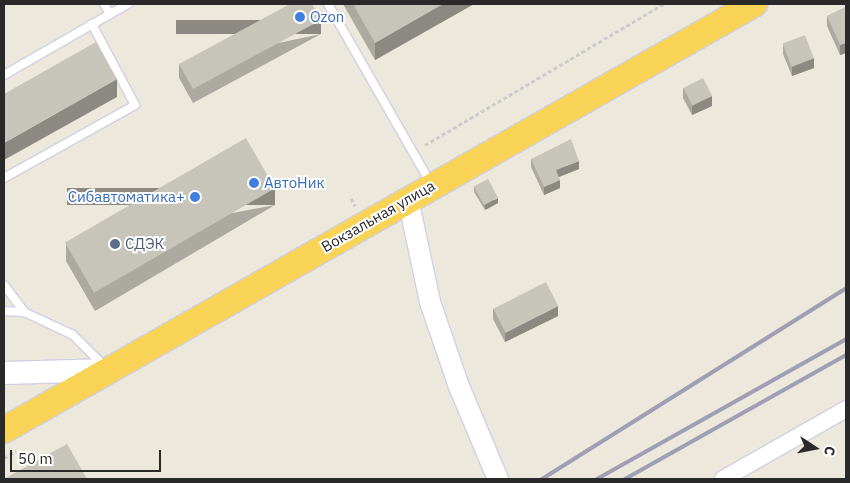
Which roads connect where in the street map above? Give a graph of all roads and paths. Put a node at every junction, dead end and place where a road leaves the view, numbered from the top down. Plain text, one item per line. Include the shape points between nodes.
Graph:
1 (104, 4) edge
2 (128, 4) edge
3 (328, 4) edge
4 (663, 4) edge
5 (754, 4) edge
6 (110, 14) junction
7 (92, 24) junction
8 (4, 75) edge
9 (413, 153) junction
10 (4, 178) edge
11 (432, 186) junction
12 (408, 199) junction
13 (4, 285) edge
14 (4, 311) edge
15 (24, 312) junction
16 (108, 370) junction
17 (4, 373) edge
18 (846, 409) edge
19 (4, 430) edge
20 (498, 479) edge
21 (723, 479) edge

1 - 6 lane
2 - 6 lane
3 - 9 lane
4 - 9 path
5 - 11 highway, Вокзальная улица
6 - 7 lane
7 - 8 lane
7 - 10 lane via 135,105
9 - 11 lane
11 - 12 highway, Вокзальная улица
12 - 16 highway, Вокзальная улица
12 - 20 street via 430,302 458,384
13 - 15 lane
14 - 15 lane
15 - 16 lane via 73,335
16 - 17 main road
16 - 19 highway, Вокзальная улица
18 - 21 street

